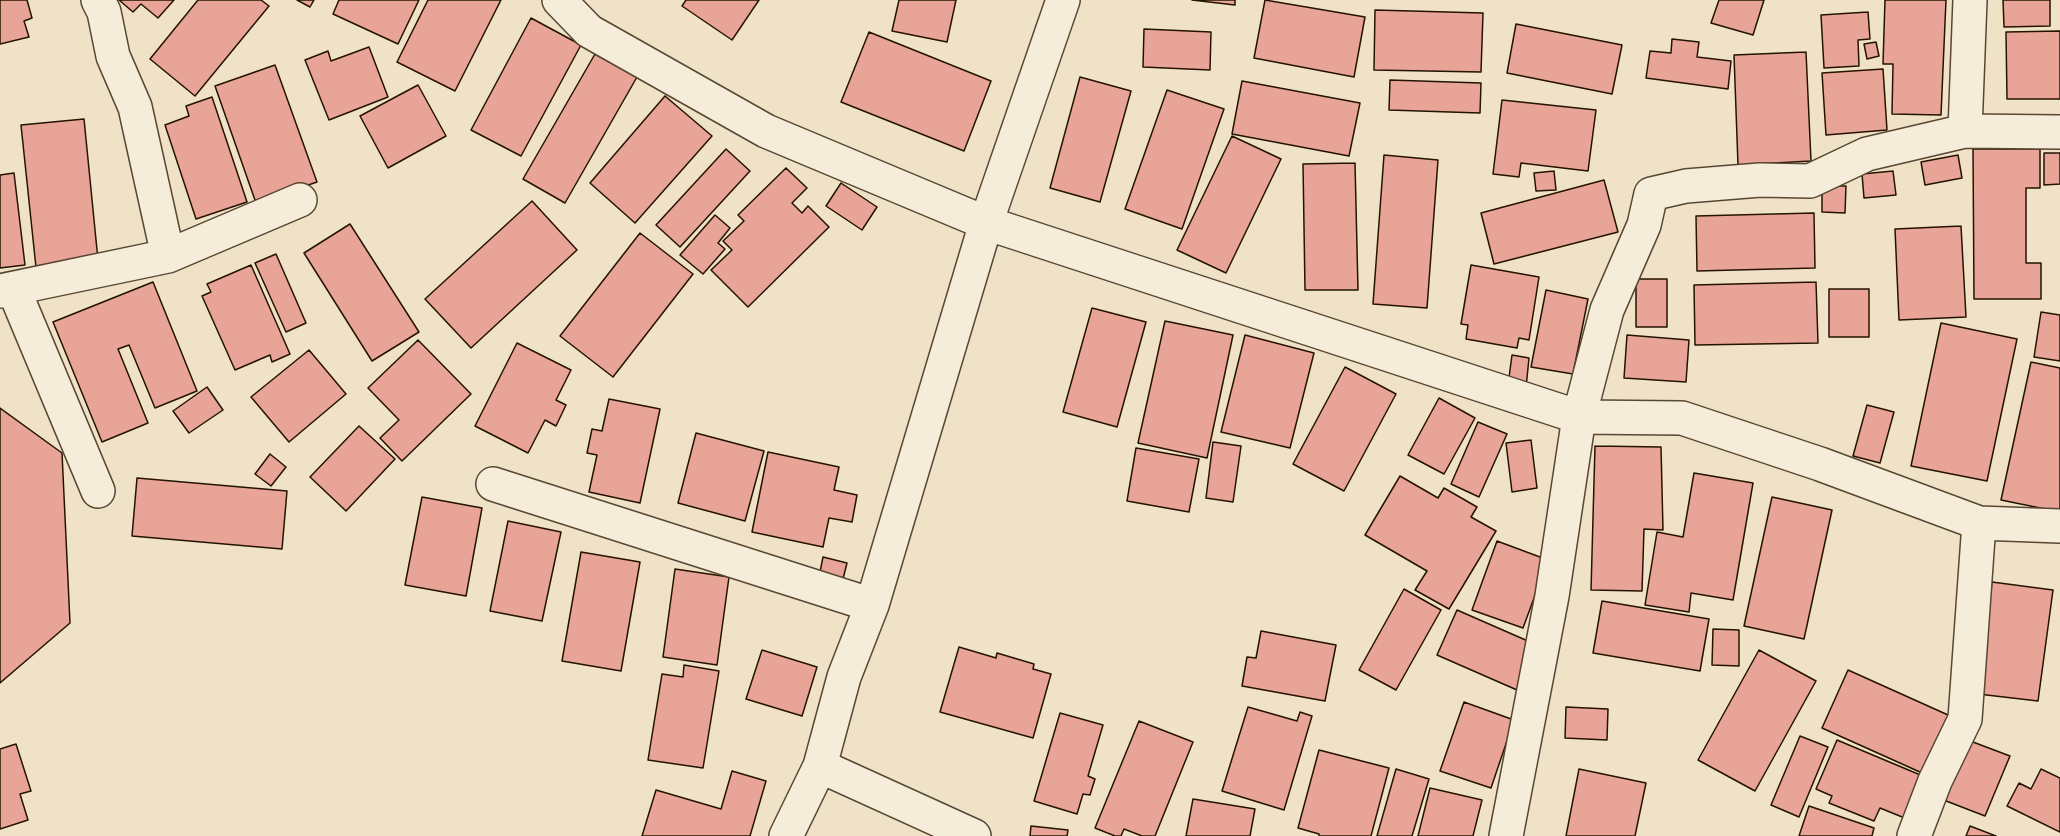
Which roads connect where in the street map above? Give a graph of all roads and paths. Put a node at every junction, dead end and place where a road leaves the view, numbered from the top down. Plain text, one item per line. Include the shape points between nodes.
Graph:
1 (98, 0) edge
2 (559, 0) edge
3 (1063, 0) edge
4 (1970, 0) edge
5 (1965, 131) junction
6 (2060, 132) edge
7 (300, 200) dead end
8 (986, 223) junction
9 (168, 256) junction
10 (7, 291) edge
11 (1579, 417) junction
12 (493, 484) dead end
13 (98, 491) dead end
14 (1979, 523) junction
15 (2060, 526) edge
16 (872, 605) junction
17 (820, 766) junction
18 (786, 836) edge
19 (974, 836) edge
20 (1506, 836) edge
21 (1914, 836) edge

1 - 9 street via 113,56 135,107
2 - 8 street via 589,31 766,131
3 - 8 street
4 - 5 street
5 - 6 street
5 - 11 street via 1867,154 1810,181 1760,180 1686,186 1651,194 1644,225 1607,310
7 - 9 street
8 - 11 street
8 - 16 street
9 - 10 street
10 - 13 street
11 - 14 street via 1682,418
11 - 20 street via 1552,596
12 - 16 street
14 - 15 street
14 - 21 street via 1965,719
16 - 17 street via 844,677
17 - 18 street
17 - 19 street

